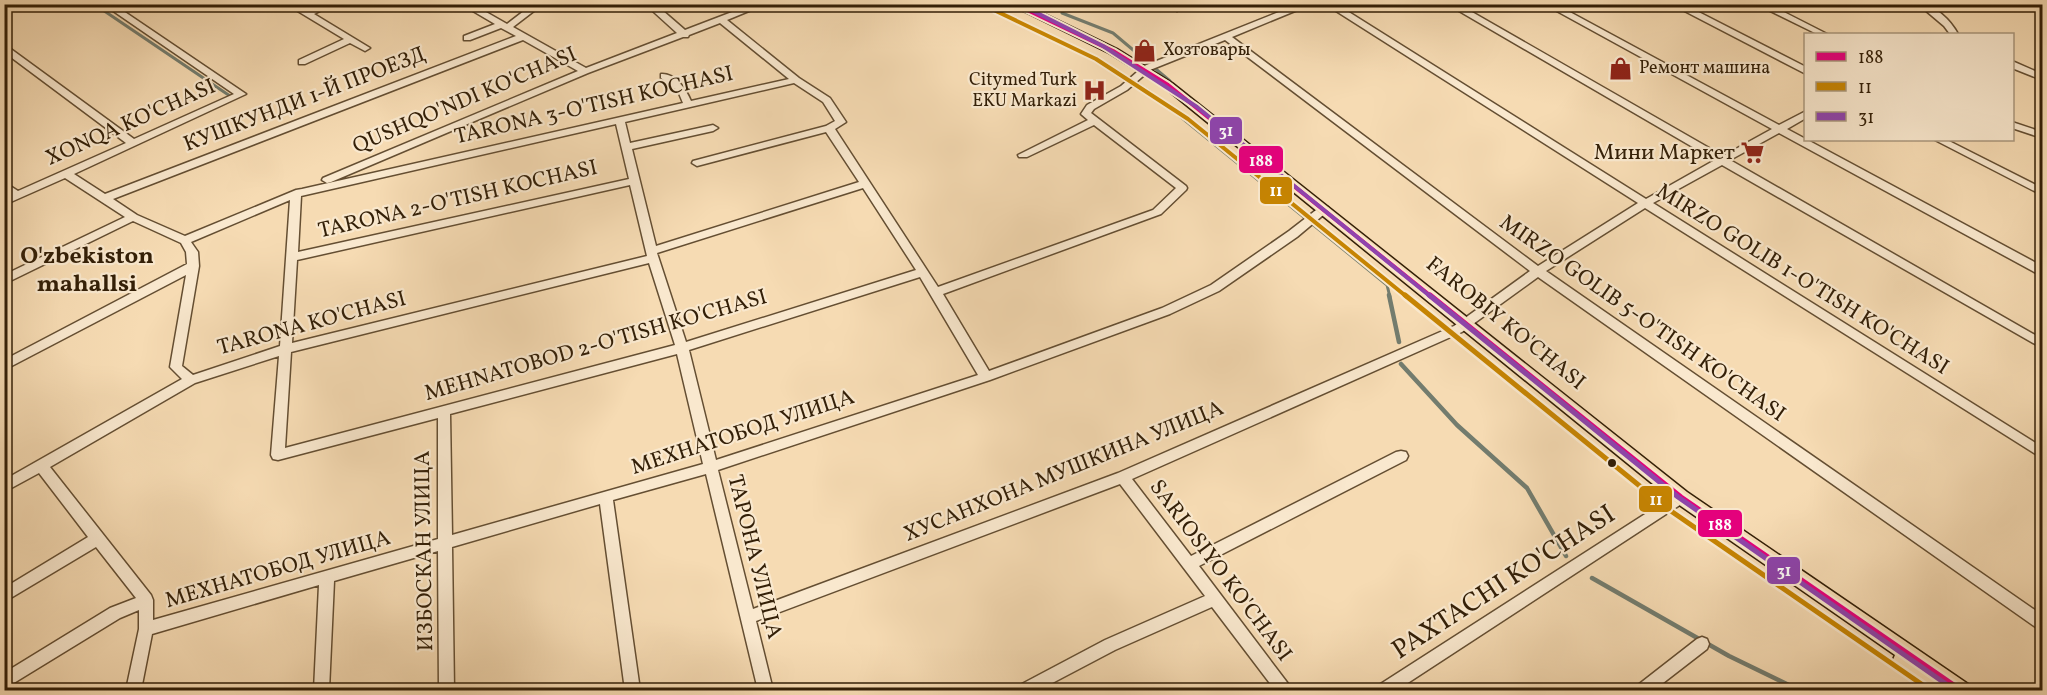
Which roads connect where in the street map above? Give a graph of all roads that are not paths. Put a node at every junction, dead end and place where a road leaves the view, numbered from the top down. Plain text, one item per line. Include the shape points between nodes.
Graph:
1 (107, 4) edge
2 (290, 4) edge
3 (330, 4) edge
4 (465, 4) edge
5 (539, 4) edge
6 (650, 4) edge
7 (762, 4) edge
8 (999, 4) edge
9 (1014, 4) edge
10 (1308, 4) edge
11 (1329, 4) edge
12 (1451, 4) edge
13 (1548, 4) edge
14 (1675, 4) edge
15 (1760, 4) edge
16 (1922, 4) edge
17 (2031, 4) edge
18 (2043, 12) edge
19 (307, 14) junction
20 (722, 20) junction
21 (504, 27) junction
22 (1821, 33) edge
23 (1953, 33) edge
24 (685, 35) junction
25 (522, 37) junction
26 (467, 38) dead end
27 (1226, 38) junction
28 (350, 40) junction
29 (4, 47) edge
30 (365, 48) dead end
31 (302, 62) dead end
32 (2014, 64) edge
33 (1804, 70) edge
34 (585, 72) junction
35 (1139, 75) junction
36 (664, 76) dead end
37 (2043, 77) edge
38 (796, 80) junction
39 (688, 104) junction
40 (1804, 115) edge
41 (620, 120) junction
42 (1095, 121) junction
43 (2014, 125) edge
44 (713, 128) dead end
45 (829, 128) junction
46 (1779, 129) junction
47 (2043, 135) edge
48 (1942, 141) edge
49 (133, 143) junction
50 (626, 147) junction
51 (1023, 155) dead end
52 (1722, 160) junction
53 (697, 163) dead end
54 (66, 174) junction
55 (634, 181) junction
56 (865, 184) junction
57 (4, 185) edge
58 (2042, 191) edge
59 (296, 194) junction
60 (17, 196) junction
61 (103, 199) junction
62 (4, 202) edge
63 (1644, 204) junction
64 (1321, 212) junction
65 (133, 217) junction
66 (185, 240) junction
67 (652, 254) junction
68 (292, 257) junction
69 (193, 266) junction
70 (1538, 271) junction
71 (2043, 271) edge
72 (924, 272) junction
73 (4, 280) edge
74 (936, 291) junction
75 (1462, 326) junction
76 (2043, 344) edge
77 (682, 348) junction
78 (285, 349) junction
79 (4, 366) edge
80 (986, 377) junction
81 (191, 380) junction
82 (444, 411) junction
83 (2043, 453) edge
84 (1401, 456) dead end
85 (41, 466) junction
86 (710, 467) junction
87 (1123, 477) junction
88 (4, 487) edge
89 (606, 498) junction
90 (1677, 500) junction
91 (98, 538) junction
92 (446, 544) junction
93 (1188, 565) junction
94 (327, 578) junction
95 (4, 596) edge
96 (1214, 599) junction
97 (146, 600) junction
98 (749, 617) junction
99 (2043, 623) edge
100 (146, 629) junction
101 (1702, 644) dead end
102 (4, 681) edge
103 (134, 690) edge
104 (322, 690) edge
105 (447, 690) edge
106 (633, 690) edge
107 (765, 690) edge
108 (1025, 690) edge
109 (1284, 690) edge
110 (1384, 690) edge
111 (1643, 690) edge
112 (1942, 690) edge
113 (1961, 690) edge

1 - 49 street, XONQA KO'CHASI via 241,94
2 - 19 street
3 - 19 street
4 - 21 street
5 - 21 street via 523,19
6 - 24 street
7 - 20 street, QUSHQO'NDI KO'CHASI
8 - 35 main road, FAROBIY KO'CHASI via 1070,36
9 - 35 main road, FAROBIY KO'CHASI via 1080,34
10 - 27 street
11 - 63 street, MIRZO GOLIB 1-O'TISH KO'CHASI
12 - 52 street
13 - 46 street
14 - 33 street
15 - 22 street
16 - 23 street
17 - 18 street
19 - 28 street
20 - 24 street, QUSHQO'NDI KO'CHASI
20 - 38 street
21 - 25 street
21 - 26 street
24 - 34 street, QUSHQO'NDI KO'CHASI
25 - 34 street
25 - 61 street, КУШКУНДИ 1-Й ПРОЕЗД
27 - 35 street
27 - 70 street, MIRZO GOLIB 5-O'TISH KO'CHASI
28 - 30 street
28 - 31 street
29 - 49 street
32 - 37 street
34 - 59 street, QUSHQO'NDI KO'CHASI
35 - 42 street via 1090,106 1086,114
35 - 64 main road, FAROBIY KO'CHASI via 1203,112
36 - 39 street via 682,90
38 - 39 street, TARONA 3-O'TISH KOCHASI
38 - 45 street via 833,107 841,122
39 - 41 street, TARONA 3-O'TISH KOCHASI
40 - 46 street, ХУСАНХОНА МУШКИНА УЛИЦА
41 - 50 street, ТАРОНА УЛИЦА
41 - 59 street, TARONA 3-O'TISH KOCHASI
42 - 51 street
42 - 74 street via 1182,188 1157,212
43 - 47 street
44 - 50 street
45 - 53 street
45 - 56 street
46 - 52 street, ХУСАНХОНА МУШКИНА УЛИЦА
46 - 71 street
48 - 58 street
49 - 54 street, XONQA KO'CHASI
50 - 55 street, ТАРОНА УЛИЦА
52 - 63 street, ХУСАНХОНА МУШКИНА УЛИЦА
52 - 76 street
54 - 60 street, XONQA KO'CHASI
54 - 61 street
55 - 67 street, ТАРОНА УЛИЦА
55 - 68 street, TARONA 2-O'TISH KOCHASI
56 - 67 street, TARONA KO'CHASI
56 - 72 street
57 - 60 street
59 - 66 street, QUSHQO'NDI KO'CHASI
59 - 68 street
60 - 62 street, XONQA KO'CHASI
61 - 65 street
63 - 70 street, ХУСАНХОНА МУШКИНА УЛИЦА
63 - 83 street, MIRZO GOLIB 1-O'TISH KO'CHASI
64 - 75 main road, FAROBIY KO'CHASI
64 - 80 street, МЕХНАТОБОД УЛИЦА via 1215,288 1166,311
65 - 66 street
65 - 73 street
66 - 69 street via 192,252
67 - 77 street, ТАРОНА УЛИЦА
67 - 78 street, TARONA KO'CHASI
68 - 78 street
69 - 79 street
69 - 81 street via 176,367
70 - 75 street, ХУСАНХОНА МУШКИНА УЛИЦА
70 - 99 street, MIRZO GOLIB 5-O'TISH KO'CHASI
72 - 74 street
72 - 77 street, MEHNATOBOD 2-O'TISH KO'CHASI
74 - 80 street
75 - 87 street, ХУСАНХОНА МУШКИНА УЛИЦА
75 - 90 main road, FAROBIY KO'CHASI
77 - 82 street, MEHNATOBOD 2-O'TISH KO'CHASI
77 - 86 street, ТАРОНА УЛИЦА
78 - 81 street, TARONA KO'CHASI
78 - 82 street, MEHNATOBOD 2-O'TISH KO'CHASI via 278,455
80 - 86 street, МЕХНАТОБОД УЛИЦА
81 - 85 street, TARONA KO'CHASI
82 - 92 street, ИЗБОСКАН УЛИЦА
84 - 93 street
85 - 88 street, TARONA KO'CHASI
85 - 91 street
86 - 89 street, МЕХНАТОБОД УЛИЦА
86 - 98 street, ТАРОНА УЛИЦА
87 - 93 street, SARIOSIYO KO'CHASI
87 - 98 street, ХУСАНХОНА МУШКИНА УЛИЦА
89 - 92 street, МЕХНАТОБОД УЛИЦА
89 - 106 street
90 - 110 street, PAXTACHI KO'CHASI
90 - 112 main road, FAROBIY KO'CHASI
90 - 113 main road, FAROBIY KO'CHASI
91 - 95 street
91 - 97 street
92 - 94 street, МЕХНАТОБОД УЛИЦА
92 - 105 street, ИЗБОСКАН УЛИЦА
93 - 96 street, SARIOSIYO KO'CHASI
94 - 100 street, МЕХНАТОБОД УЛИЦА
94 - 104 street
96 - 108 street via 1110,645
96 - 109 street, SARIOSIYO KO'CHASI
97 - 100 street
97 - 102 street via 115,613
98 - 107 street, ТАРОНА УЛИЦА
100 - 103 street
101 - 111 street

